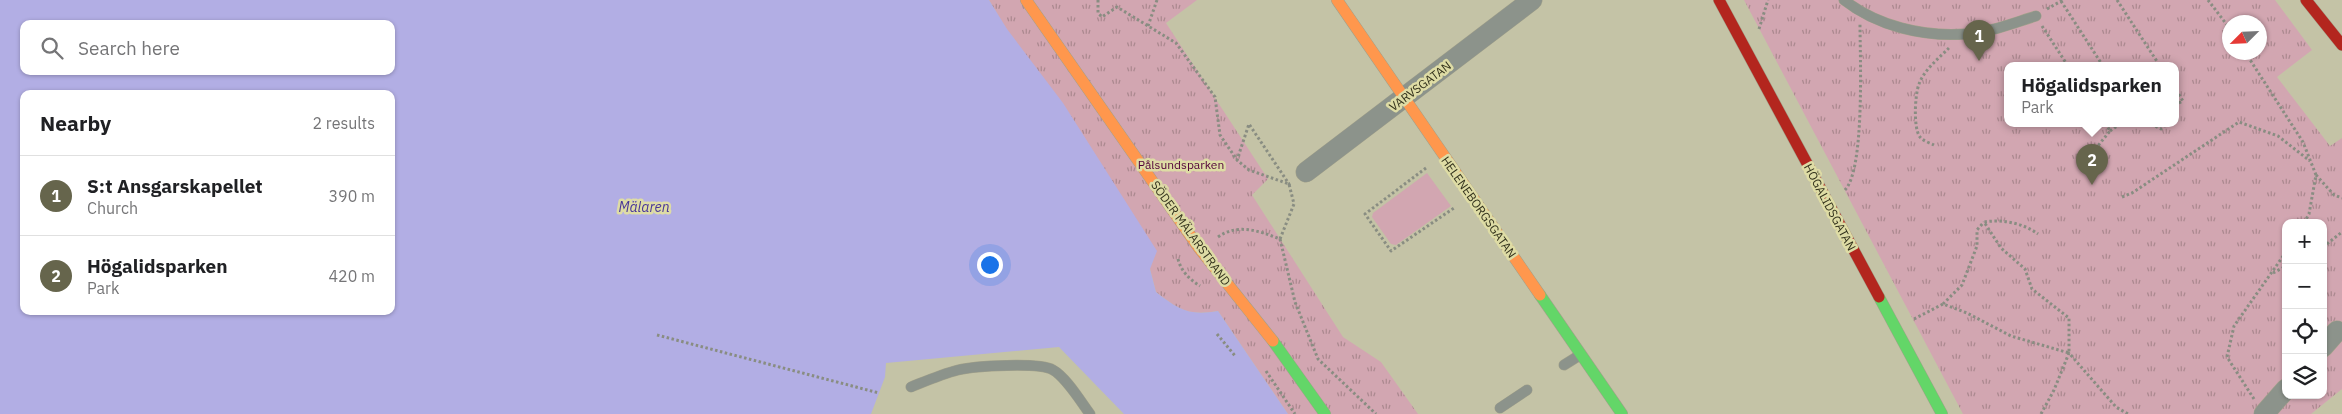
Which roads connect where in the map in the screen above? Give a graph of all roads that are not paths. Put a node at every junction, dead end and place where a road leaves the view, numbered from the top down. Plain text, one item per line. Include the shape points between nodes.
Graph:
1 (1026, 0) edge
2 (1337, 0) edge
3 (1532, 0) edge
4 (1719, 0) edge
5 (1844, 0) edge
6 (2306, 0) edge
7 (2036, 16) road end
8 (2342, 45) edge
9 (1404, 98) junction
10 (1306, 172) dead end
11 (2337, 331) dead end
12 (2327, 342) edge
13 (1580, 354) junction
14 (1564, 366) dead end
15 (911, 387) dead end
16 (1527, 390) dead end
17 (2282, 392) edge
18 (1500, 408) dead end
19 (2261, 410) edge
20 (1090, 414) edge
21 (1325, 414) edge
22 (1622, 414) edge
23 (1942, 414) edge

1 - 21 street, SÖDER MÄLARSTRAND via 1199,248 1287,359
2 - 9 street, HELENEBORGSGATAN
3 - 9 street, VARVSGATAN
4 - 23 street, HÖGALIDSGATAN
5 - 7 lane via 1859,12 1902,28 1965,34
6 - 8 street
9 - 10 street, VARVSGATAN
9 - 13 street, HELENEBORGSGATAN
11 - 12 street
13 - 14 lane
13 - 22 street, HELENEBORGSGATAN
15 - 20 lane via 956,370 974,367 1051,368
16 - 18 lane
17 - 19 street

